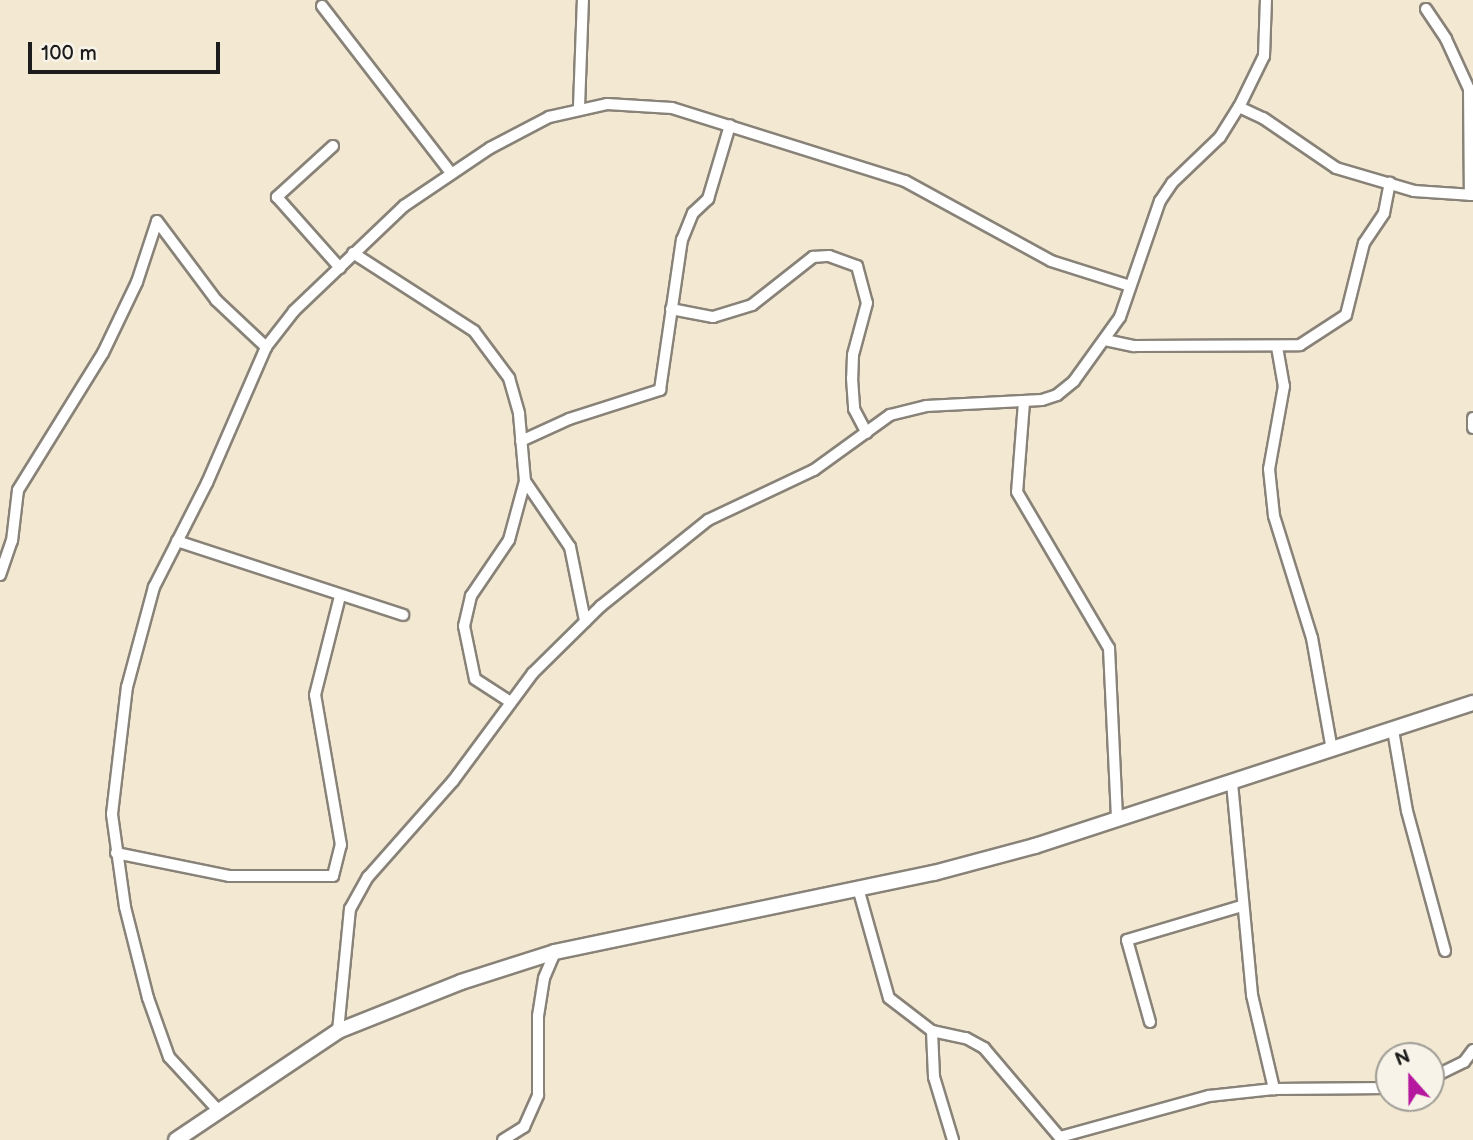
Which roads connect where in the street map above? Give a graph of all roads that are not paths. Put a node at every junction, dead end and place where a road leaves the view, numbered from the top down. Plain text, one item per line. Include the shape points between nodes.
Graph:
1 (583, 0) edge
2 (1266, 0) edge
3 (321, 6) dead end
4 (1426, 9) dead end
5 (579, 107) junction
6 (1239, 107) junction
7 (730, 125) junction
8 (333, 146) dead end
9 (451, 173) junction
10 (1390, 183) junction
11 (1472, 195) edge
12 (353, 253) junction
13 (340, 268) junction
14 (1130, 286) junction
15 (671, 309) junction
16 (1105, 340) junction
17 (266, 347) junction
18 (1277, 347) junction
19 (1024, 402) junction
20 (1473, 418) edge
21 (1473, 428) edge
22 (867, 433) junction
23 (522, 441) junction
24 (525, 481) junction
25 (177, 541) junction
26 (0, 575) edge
27 (340, 596) junction
28 (403, 615) dead end
29 (585, 621) junction
30 (509, 701) junction
31 (1473, 703) edge
32 (1393, 730) junction
33 (1332, 750) junction
34 (1232, 783) junction
35 (1117, 820) junction
36 (116, 853) junction
37 (858, 888) junction
38 (1242, 906) junction
39 (1445, 951) dead end
40 (555, 952) junction
41 (1150, 1022) dead end
42 (338, 1031) junction
43 (932, 1031) junction
44 (1473, 1050) edge
45 (1445, 1071) edge
46 (1375, 1088) edge
47 (1274, 1089) junction
48 (217, 1109) junction
49 (1061, 1139) edge
50 (176, 1140) edge
51 (503, 1140) edge
52 (953, 1140) edge

1 - 5 street
2 - 6 street via 1264,56
3 - 9 street
4 - 11 street via 1469,89
5 - 7 street via 632,104 672,108
5 - 9 street via 531,127
6 - 10 street via 1336,168
6 - 14 street via 1220,137 1172,183 1160,201
7 - 14 street via 905,181 1051,261
7 - 15 street via 708,199 693,213 682,240
8 - 13 street via 277,197
9 - 12 street via 404,206
10 - 11 street via 1414,191
10 - 18 street via 1384,213 1364,243 1346,315 1300,345
12 - 13 street
12 - 23 street via 474,331 509,378
13 - 17 street
14 - 16 street via 1120,317
15 - 22 street via 713,317 752,305 813,257 829,256 857,266 867,303 853,355 852,378 854,409
15 - 23 street via 660,390 569,419
16 - 18 street via 1134,346
16 - 19 street via 1065,389
17 - 25 street
17 - 26 street via 216,300 157,221 137,282 103,353 18,490 12,541
18 - 33 street via 1284,386 1269,469 1274,516 1312,638
19 - 22 street via 902,409
19 - 35 street via 1017,492 1109,648
20 - 21 street
22 - 29 street via 814,470 708,520
23 - 24 street
24 - 29 street via 570,547
24 - 30 street via 509,540 471,596 464,626 475,679
25 - 27 street
25 - 36 street via 154,587 127,687 112,814
27 - 28 street
27 - 36 street via 316,695 341,845 333,876 229,876
29 - 30 street
30 - 42 street via 453,781 357,895 348,919
31 - 32 main road
32 - 33 main road
32 - 39 street via 1407,811
33 - 34 main road
34 - 35 main road
34 - 38 street
35 - 37 main road via 934,873
36 - 48 street via 148,998 170,1057
37 - 40 main road
37 - 43 street via 889,998
38 - 41 street via 1127,940
38 - 47 street via 1252,995
40 - 42 main road via 450,985
40 - 51 street via 544,978 538,1016 538,1095 524,1127
42 - 48 main road
43 - 49 street via 966,1038 984,1048
43 - 52 street via 934,1077
44 - 45 street via 1464,1062
46 - 47 street
47 - 49 street via 1209,1096
48 - 50 main road

